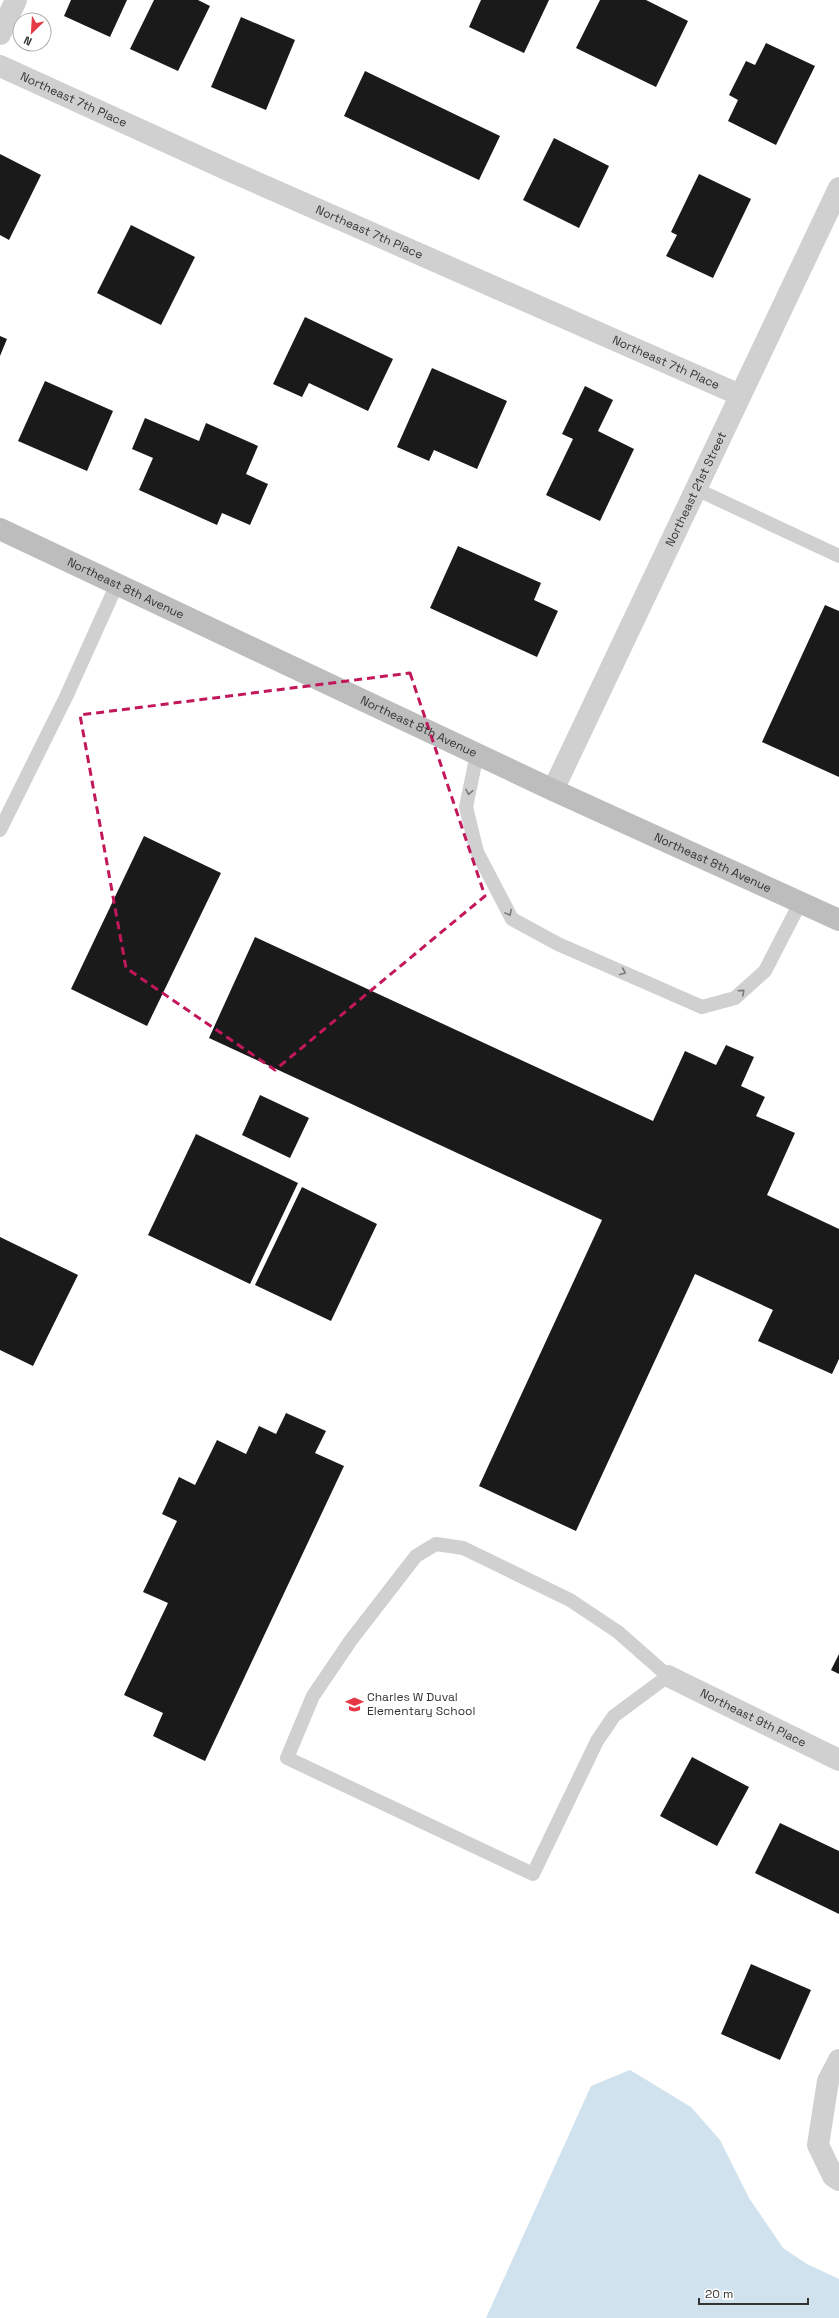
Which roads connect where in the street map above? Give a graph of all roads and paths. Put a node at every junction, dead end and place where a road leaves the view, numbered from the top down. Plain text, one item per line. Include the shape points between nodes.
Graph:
1 (16, 0) edge
2 (0, 34) edge
3 (0, 66) edge
4 (839, 188) edge
5 (740, 395) junction
6 (696, 489) junction
7 (0, 529) edge
8 (839, 556) edge
9 (117, 584) junction
10 (477, 754) junction
11 (553, 790) junction
12 (0, 830) edge
13 (800, 903) junction
14 (839, 920) edge
15 (668, 1676) junction
16 (839, 1760) edge
17 (839, 2060) edge
18 (839, 2180) edge

1 - 2 street
3 - 5 street, Northeast 7th Place via 228,170
4 - 5 street, Northeast 21st Street
5 - 6 street, Northeast 21st Street
6 - 8 lane
6 - 11 street, Northeast 21st Street
7 - 9 street, Northeast 8th Avenue
9 - 10 street, Northeast 8th Avenue
9 - 12 lane via 66,697
10 - 11 street, Northeast 8th Avenue
10 -> 13 lane via 466,807 477,852 512,919 558,944 702,1007 735,998 765,971
11 - 13 street, Northeast 8th Avenue
13 - 14 street, Northeast 8th Avenue
15 - 15 lane via 618,1632 570,1600 463,1548 436,1544 416,1556 351,1640 313,1696 286,1758 533,1874 597,1741 614,1716
15 - 16 street, Northeast 9th Place
17 - 18 street via 828,2081 818,2145 833,2176

